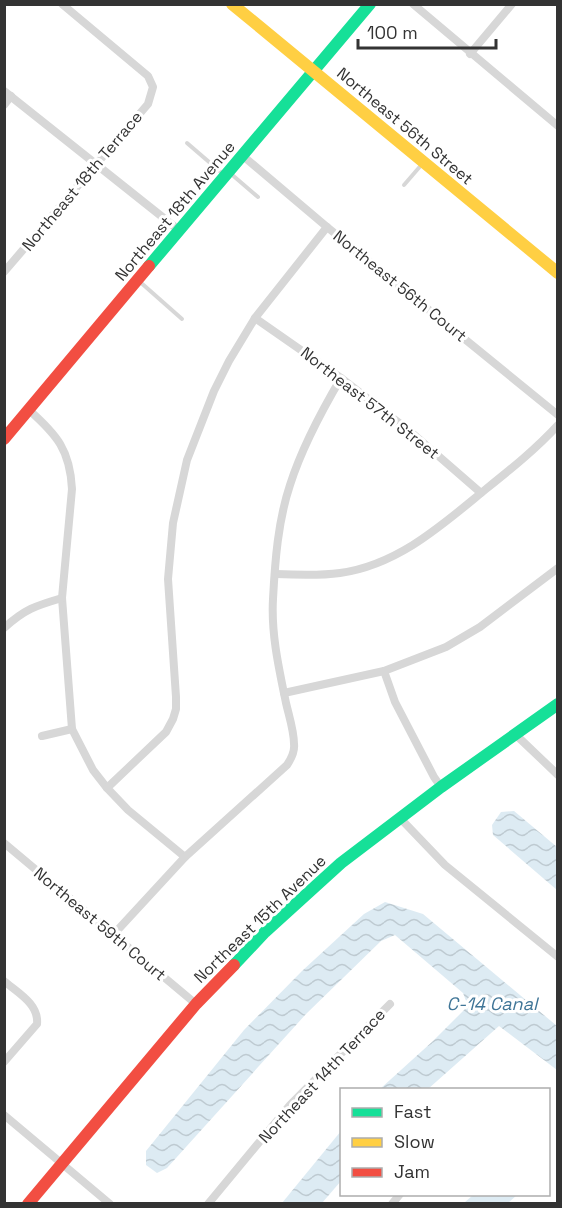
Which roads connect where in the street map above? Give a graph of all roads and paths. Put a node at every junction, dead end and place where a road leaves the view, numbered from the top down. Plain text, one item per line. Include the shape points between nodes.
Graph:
1 (62, 4) edge
2 (232, 4) edge
3 (370, 4) edge
4 (413, 4) edge
5 (512, 4) edge
6 (470, 54) junction
7 (314, 72) junction
8 (8, 93) edge
9 (4, 105) edge
10 (558, 126) edge
11 (187, 143) dead end
12 (243, 156) junction
13 (423, 162) junction
14 (96, 164) junction
15 (228, 174) junction
16 (404, 185) dead end
17 (258, 197) dead end
18 (327, 227) junction
19 (180, 231) junction
20 (4, 272) edge
21 (558, 273) edge
22 (138, 281) junction
23 (255, 318) junction
24 (182, 319) dead end
25 (341, 378) junction
26 (29, 410) junction
27 (558, 415) edge
28 (558, 425) edge
29 (4, 439) edge
30 (481, 493) junction
31 (558, 568) edge
32 (276, 574) junction
33 (62, 598) junction
34 (4, 628) edge
35 (384, 671) junction
36 (284, 693) junction
37 (558, 704) edge
38 (72, 729) junction
39 (516, 735) junction
40 (42, 736) dead end
41 (558, 775) edge
42 (441, 787) junction
43 (107, 788) junction
44 (400, 818) junction
45 (4, 843) edge
46 (185, 857) junction
47 (113, 935) junction
48 (558, 957) edge
49 (4, 981) edge
50 (196, 1004) junction
51 (390, 1004) dead end
52 (4, 1062) edge
53 (4, 1115) edge
54 (62, 1164) junction
55 (28, 1203) edge
56 (110, 1203) edge
57 (208, 1203) edge

1 - 14 street, Northeast 18th Terrace via 148,76 153,87 148,104
2 - 7 street, Northeast 56th Street
3 - 7 street, Northeast 18th Avenue
4 - 6 street
5 - 6 street
6 - 10 street
7 - 12 street, Northeast 18th Avenue
7 - 13 street, Northeast 56th Street
8 - 9 street
8 - 14 street
11 - 15 lane
12 - 15 street, Northeast 18th Avenue
12 - 18 street, Northeast 56th Court
13 - 16 lane
13 - 21 street, Northeast 56th Street
14 - 19 street
14 - 20 street, Northeast 18th Terrace
15 - 17 lane
15 - 19 street, Northeast 18th Avenue
18 - 23 street
18 - 27 street, Northeast 56th Court
19 - 22 street, Northeast 18th Avenue
22 - 24 lane
22 - 26 street, Northeast 18th Avenue
23 - 25 street, Northeast 57th Street
23 - 43 street via 214,391 188,460 173,523 168,579 176,709 166,732
25 - 30 street, Northeast 57th Street
25 - 32 street via 318,416 289,487
26 - 29 street, Northeast 18th Avenue
26 - 33 street via 62,446 71,474
28 - 30 street
30 - 32 street via 439,528 376,563 342,573
31 - 35 street via 465,636
32 - 36 street via 274,630
33 - 34 street via 36,605
33 - 38 street
35 - 36 street
35 - 42 street via 395,702
36 - 46 street via 294,744 291,759
37 - 39 street, Northeast 15th Avenue
38 - 40 street
38 - 43 street
39 - 41 street
39 - 42 street, Northeast 15th Avenue
42 - 44 street, Northeast 15th Avenue
43 - 46 street
44 - 48 street via 446,865
44 - 50 street, Northeast 15th Avenue via 315,886
45 - 47 street, Northeast 59th Court
46 - 47 street
47 - 50 street, Northeast 59th Court
49 - 52 street via 34,1006 38,1015 37,1024
50 - 54 street, Northeast 15th Avenue
51 - 57 street, Northeast 14th Terrace via 290,1105
53 - 54 street
54 - 55 street, Northeast 15th Avenue
54 - 56 street

